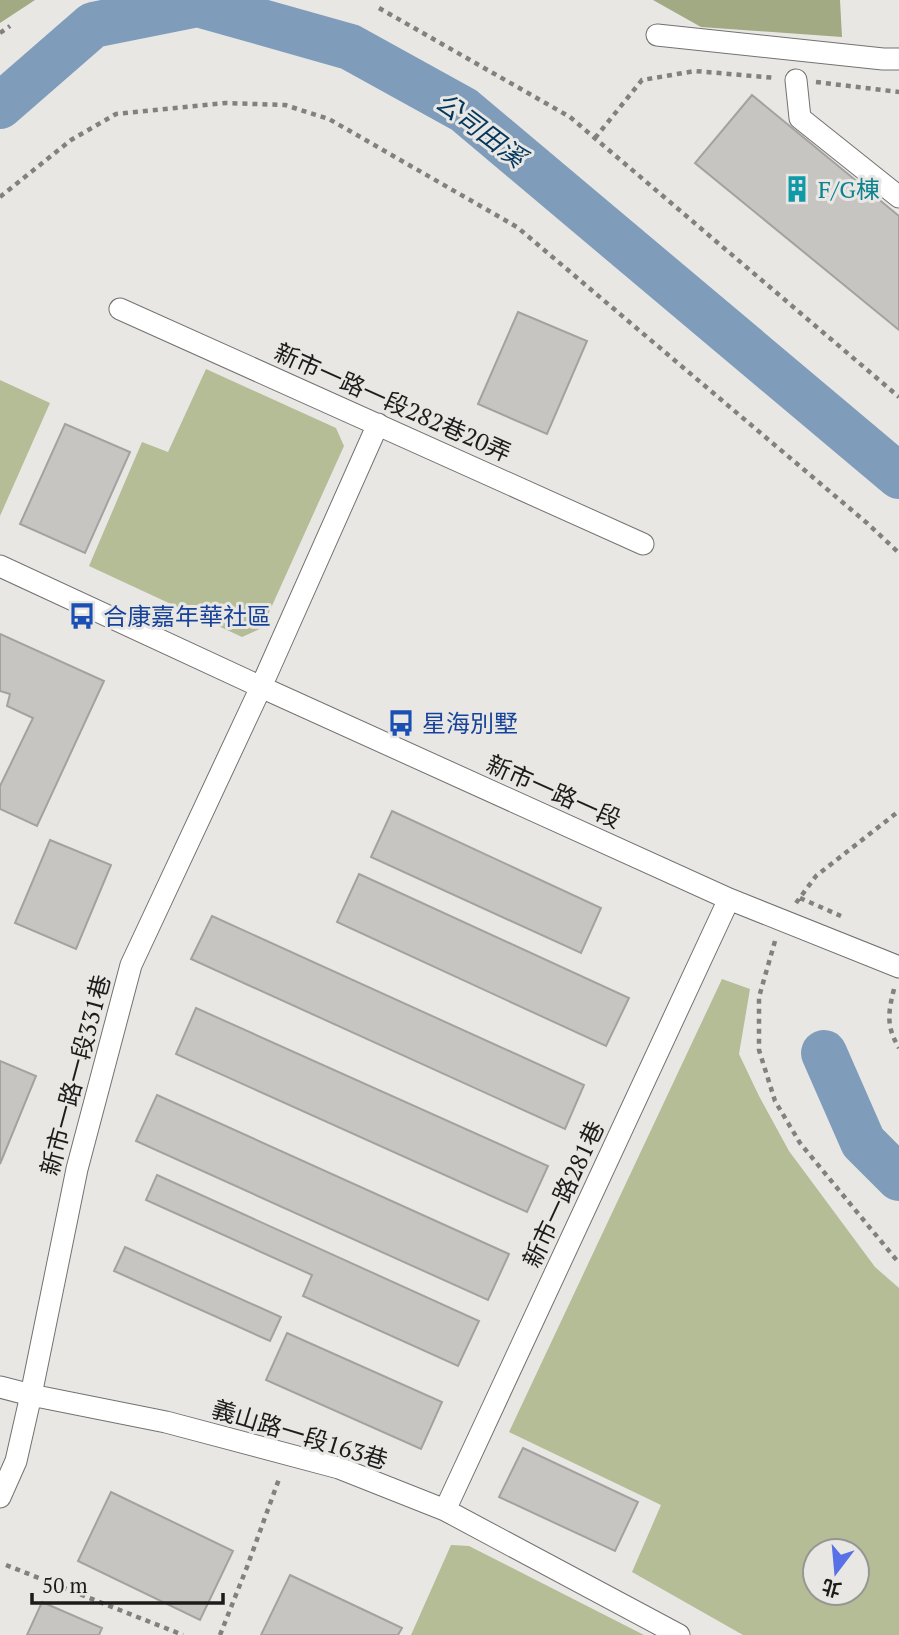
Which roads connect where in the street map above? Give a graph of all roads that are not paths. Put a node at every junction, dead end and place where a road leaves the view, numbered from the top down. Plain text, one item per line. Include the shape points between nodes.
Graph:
1 (657, 35) dead end
2 (899, 59) edge
3 (796, 80) road end
4 (899, 197) edge
5 (120, 309) dead end
6 (378, 424) junction
7 (643, 544) dead end
8 (0, 566) edge
9 (261, 687) junction
10 (729, 899) junction
11 (897, 976) edge
12 (0, 1387) edge
13 (31, 1395) junction
14 (0, 1497) edge
15 (445, 1510) junction
16 (679, 1635) edge

1 - 2 street
3 - 4 street via 800,118
5 - 6 street, 新市一路一段282巷20弄
6 - 7 street, 新市一路一段282巷20弄
6 - 9 street, 新市一路一段331巷
8 - 9 street, 新市一路一段
9 - 10 street, 新市一路一段
9 - 13 street, 新市一路一段331巷 via 131,965 77,1169
10 - 11 street, 新市一路一段
10 - 15 street, 新市一路281巷
12 - 13 street, 義山路一段163巷
13 - 14 street, 新市一路一段331巷 via 16,1461
13 - 15 street, 義山路一段163巷 via 166,1422 339,1468
15 - 16 street, 義山路一段163巷

